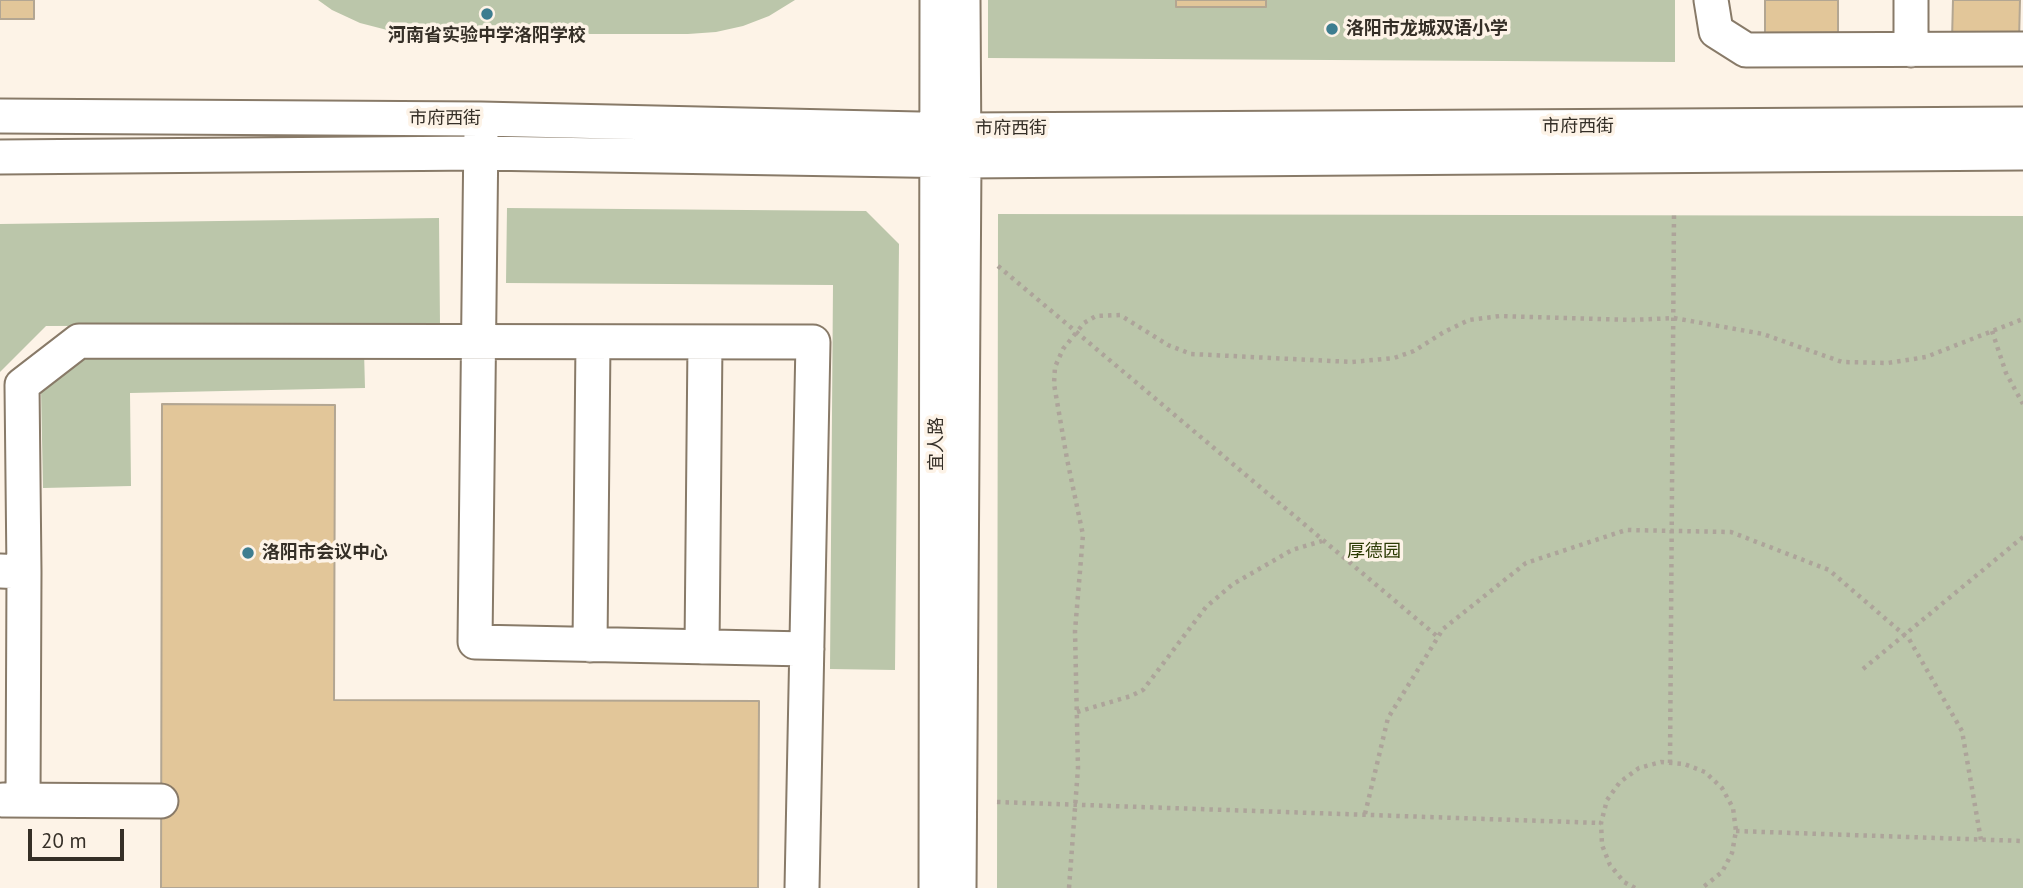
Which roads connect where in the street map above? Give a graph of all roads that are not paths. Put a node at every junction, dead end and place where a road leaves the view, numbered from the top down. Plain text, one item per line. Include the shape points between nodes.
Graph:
1 (937, 0) edge
2 (963, 0) edge
3 (1711, 0) edge
4 (1911, 0) edge
5 (2023, 49) edge
6 (1910, 50) junction
7 (0, 116) edge
8 (481, 119) junction
9 (2023, 124) edge
10 (950, 145) junction
11 (481, 153) junction
12 (2023, 153) edge
13 (0, 157) edge
14 (479, 342) junction
15 (593, 342) junction
16 (705, 342) junction
17 (12, 571) edge
18 (590, 645) junction
19 (702, 647) junction
20 (807, 649) junction
21 (11, 800) edge
22 (161, 801) dead end
23 (802, 888) edge
24 (936, 888) edge
25 (959, 888) edge

1 - 10 street, 宜人路
2 - 10 street, 宜人路
3 - 6 street via 1716,31 1746,50
4 - 6 street
5 - 6 street
7 - 8 street, 市府西街
8 - 10 street, 市府西街
8 - 11 street
9 - 10 street, 市府西街
10 - 11 street, 市府西街
10 - 12 street, 市府西街
10 - 24 street, 宜人路
10 - 25 street, 宜人路
11 - 13 street, 市府西街
11 - 14 street
14 - 15 street
14 - 17 street via 79,341 22,386
14 - 18 street via 475,642
15 - 16 street
15 - 18 street
16 - 19 street
16 - 20 street via 814,342
17 - 21 street
18 - 19 street
19 - 20 street
20 - 23 street
21 - 22 street

